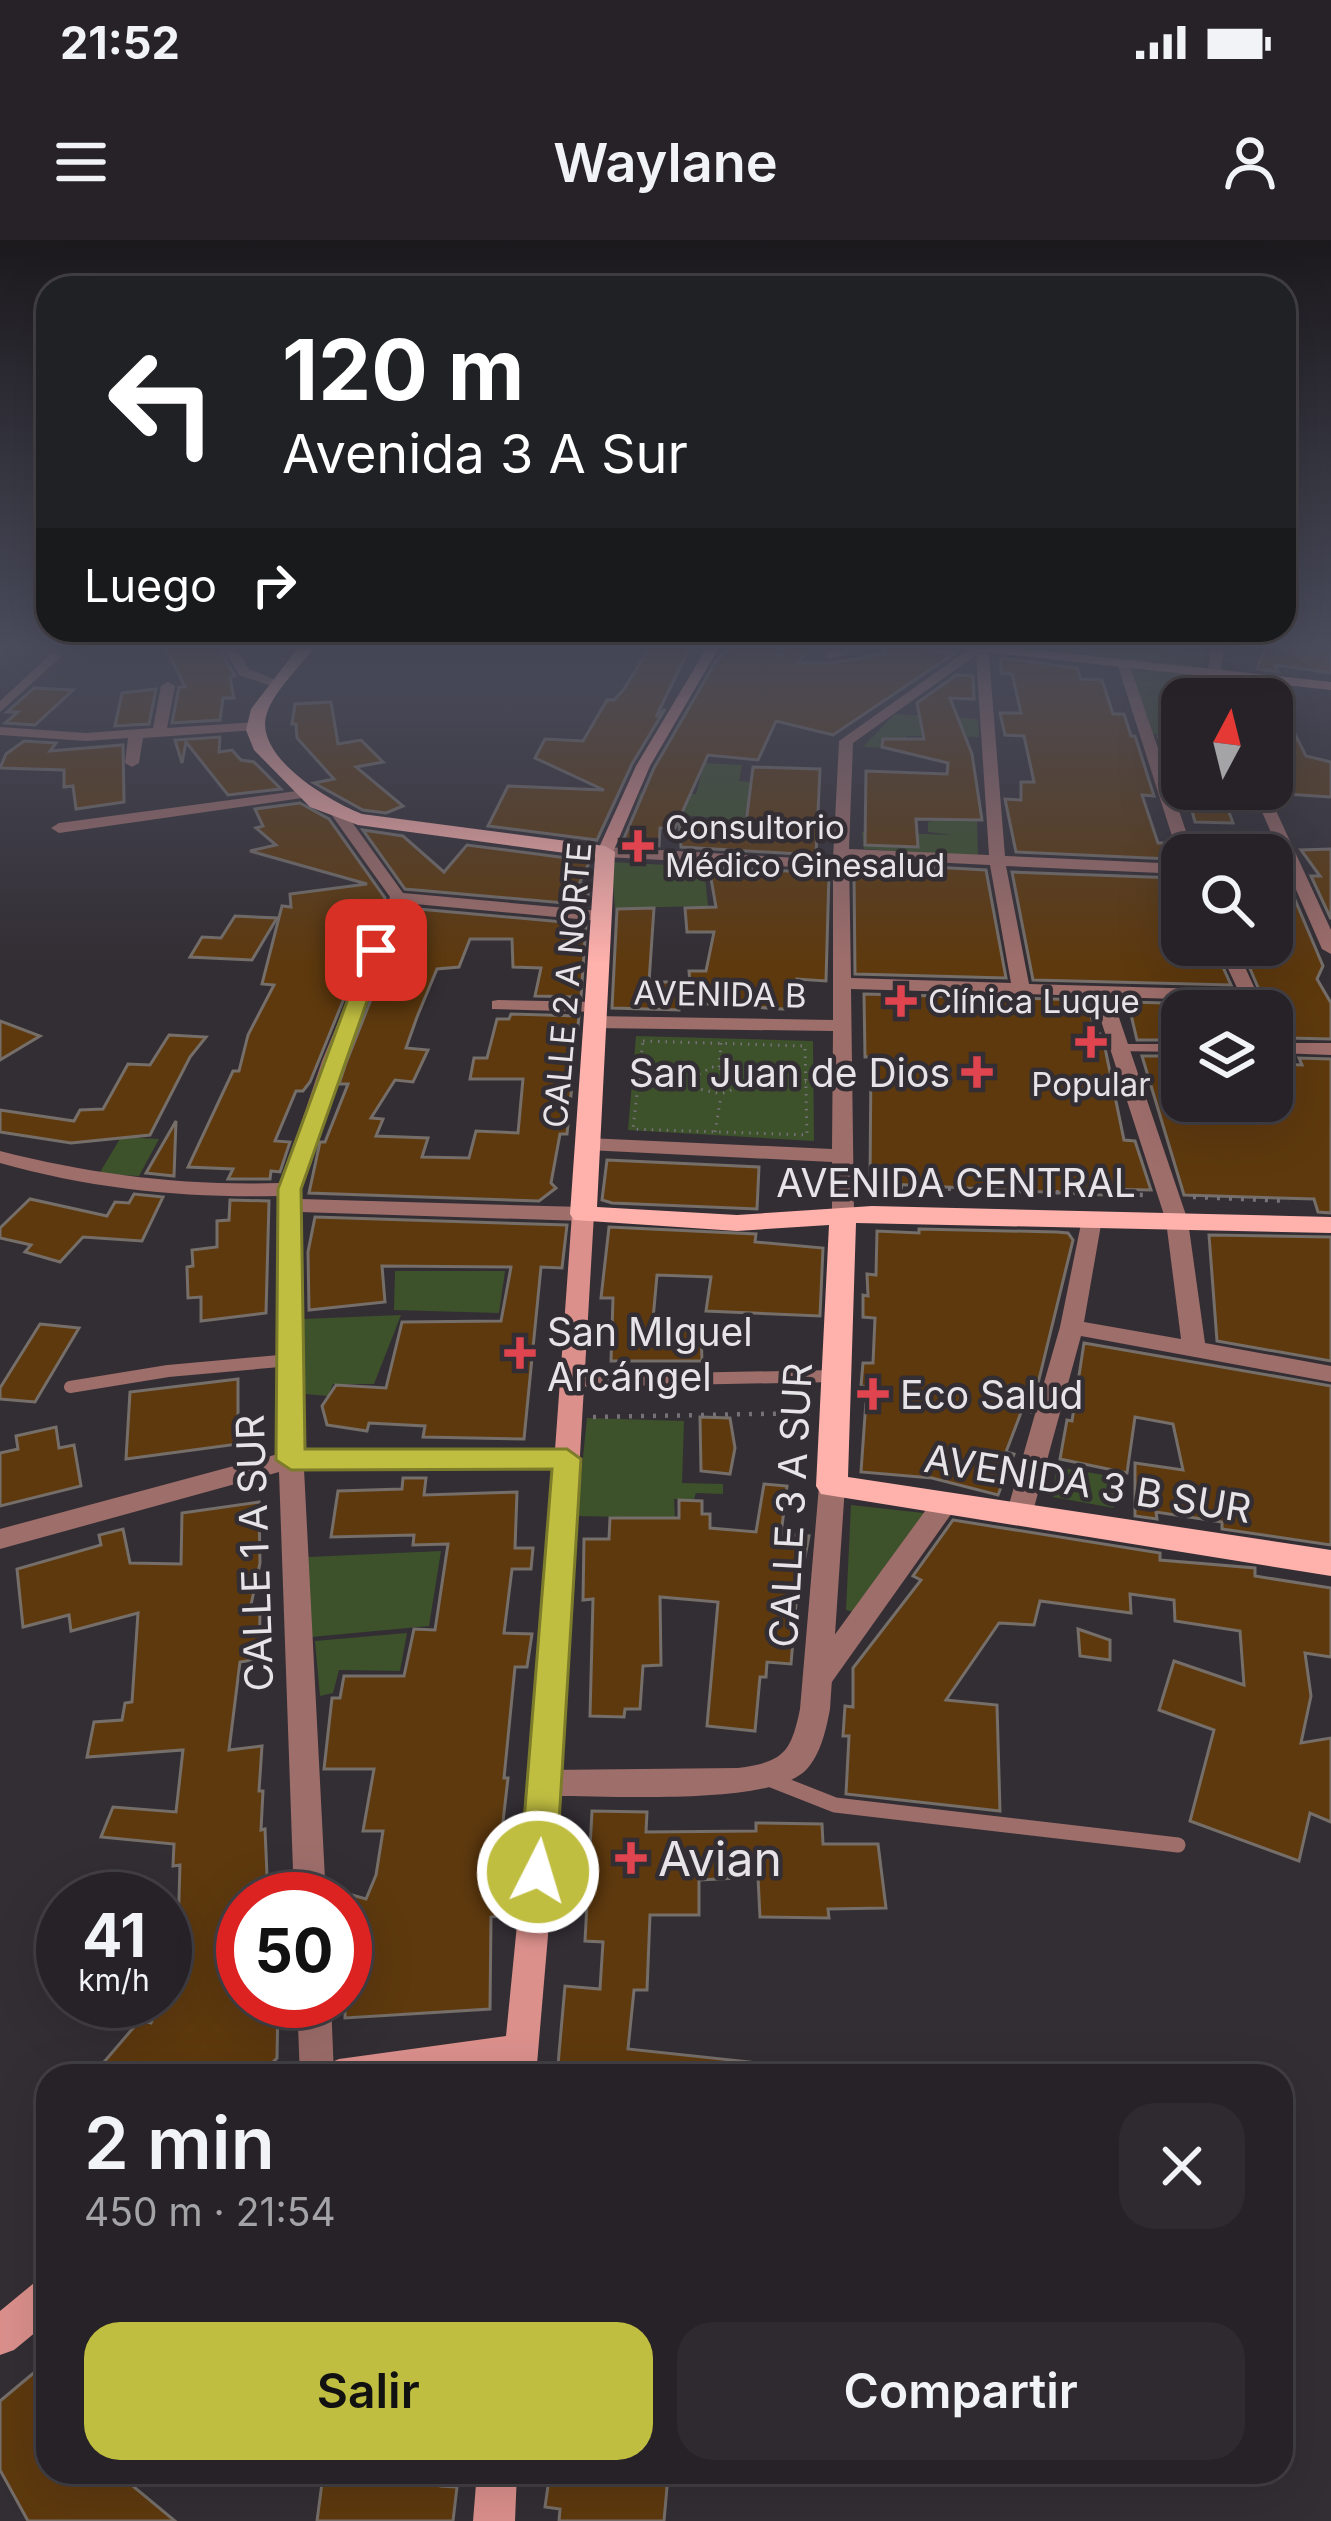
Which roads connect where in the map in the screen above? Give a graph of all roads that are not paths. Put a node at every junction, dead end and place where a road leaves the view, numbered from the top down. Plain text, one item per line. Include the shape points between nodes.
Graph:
1 (134, 750) edge
2 (264, 750) edge
3 (653, 750) edge
4 (846, 750) edge
5 (989, 750) edge
6 (1152, 750) edge
7 (132, 763) dead end
8 (304, 794) junction
9 (1268, 810) edge
10 (340, 814) junction
11 (409, 826) junction
12 (59, 828) dead end
13 (1179, 834) edge
14 (362, 844) junction
15 (605, 852) junction
16 (841, 859) junction
17 (997, 862) junction
18 (1161, 868) edge
19 (1294, 872) joint
20 (398, 896) junction
21 (599, 916) junction
22 (1331, 949) edge
23 (845, 983) junction
24 (1021, 989) junction
25 (1101, 992) junction
26 (1161, 997) edge
27 (498, 1005) dead end
28 (595, 1014) junction
29 (844, 1026) junction
30 (1293, 1047) edge
31 (1120, 1048) junction
32 (1161, 1048) edge
33 (1331, 1049) edge
34 (587, 1144) junction
35 (843, 1156) junction
36 (0, 1157) edge
37 (289, 1197) junction
38 (1173, 1208) junction
39 (583, 1214) junction
40 (851, 1219) junction
41 (1091, 1219) junction
42 (1331, 1225) edge
43 (1072, 1328) junction
44 (1194, 1349) junction
45 (291, 1360) junction
46 (1331, 1374) edge
47 (836, 1376) junction
48 (572, 1381) junction
49 (70, 1387) dead end
50 (567, 1459) junction
51 (291, 1460) junction
52 (832, 1486) junction
53 (945, 1503) junction
54 (1019, 1515) junction
55 (0, 1539) edge
56 (1331, 1563) edge
57 (819, 1678) junction
58 (768, 1778) junction
59 (546, 1783) junction
60 (1178, 1845) dead end
61 (309, 1872) edge
62 (315, 2028) edge
63 (317, 2064) edge
64 (520, 2064) edge
65 (36, 2307) edge
66 (0, 2336) edge
67 (496, 2484) edge
68 (494, 2521) edge

1 - 7 street
2 - 8 main road
3 - 15 main road, CALLE 2 A NORTE
4 - 16 street
5 - 17 street
6 - 13 street
8 - 10 main road
8 - 12 street
9 - 19 street
10 - 11 main road
10 - 14 street
11 - 14 main road via 372,830
11 - 15 main road
14 - 20 street
15 - 16 street
15 - 21 main road, CALLE 2 A NORTE
16 - 17 street
16 - 23 street
17 - 18 street
17 - 24 street
19 - 22 street
20 - 21 street
20 - 37 street, CALLE 1 A SUR via 332,1060
21 - 28 main road, CALLE 2 A NORTE
23 - 24 street
23 - 29 street
24 - 25 street
25 - 26 street
25 - 31 street
27 - 28 street, AVENIDA B
28 - 29 street, AVENIDA B
28 - 34 main road, CALLE 2 A NORTE
29 - 35 street
30 - 33 street
31 - 32 street
31 - 38 street
34 - 35 street
34 - 39 main road, CALLE 2 A NORTE
35 - 40 street
36 - 37 street via 104,1184
37 - 39 street
37 - 45 street, CALLE 1 A SUR
38 - 41 main road, AVENIDA CENTRAL
38 - 42 main road, AVENIDA CENTRAL
38 - 44 street
39 - 40 main road, AVENIDA CENTRAL via 736,1223
39 - 48 main road
40 - 41 main road, AVENIDA CENTRAL
40 - 47 main road, CALLE 3 A SUR
41 - 43 street
43 - 44 street
43 - 54 street
44 - 46 street
45 - 49 lane
45 - 51 street, CALLE 1 A SUR
47 - 48 lane
47 - 52 main road, CALLE 3 A SUR
48 - 50 main road
50 - 51 street
50 - 59 main road
51 - 55 street
51 - 61 street, CALLE 1 A SUR
52 - 53 main road, AVENIDA 3 B SUR
52 - 57 street, CALLE 3 A SUR
53 - 54 main road, AVENIDA 3 B SUR
53 - 57 street
54 - 56 main road, AVENIDA 3 B SUR
57 - 58 street, CALLE 3 A SUR via 809,1745
58 - 59 street
58 - 60 lane via 835,1804
59 - 64 main road
62 - 63 street
65 - 66 main road
67 - 68 main road

